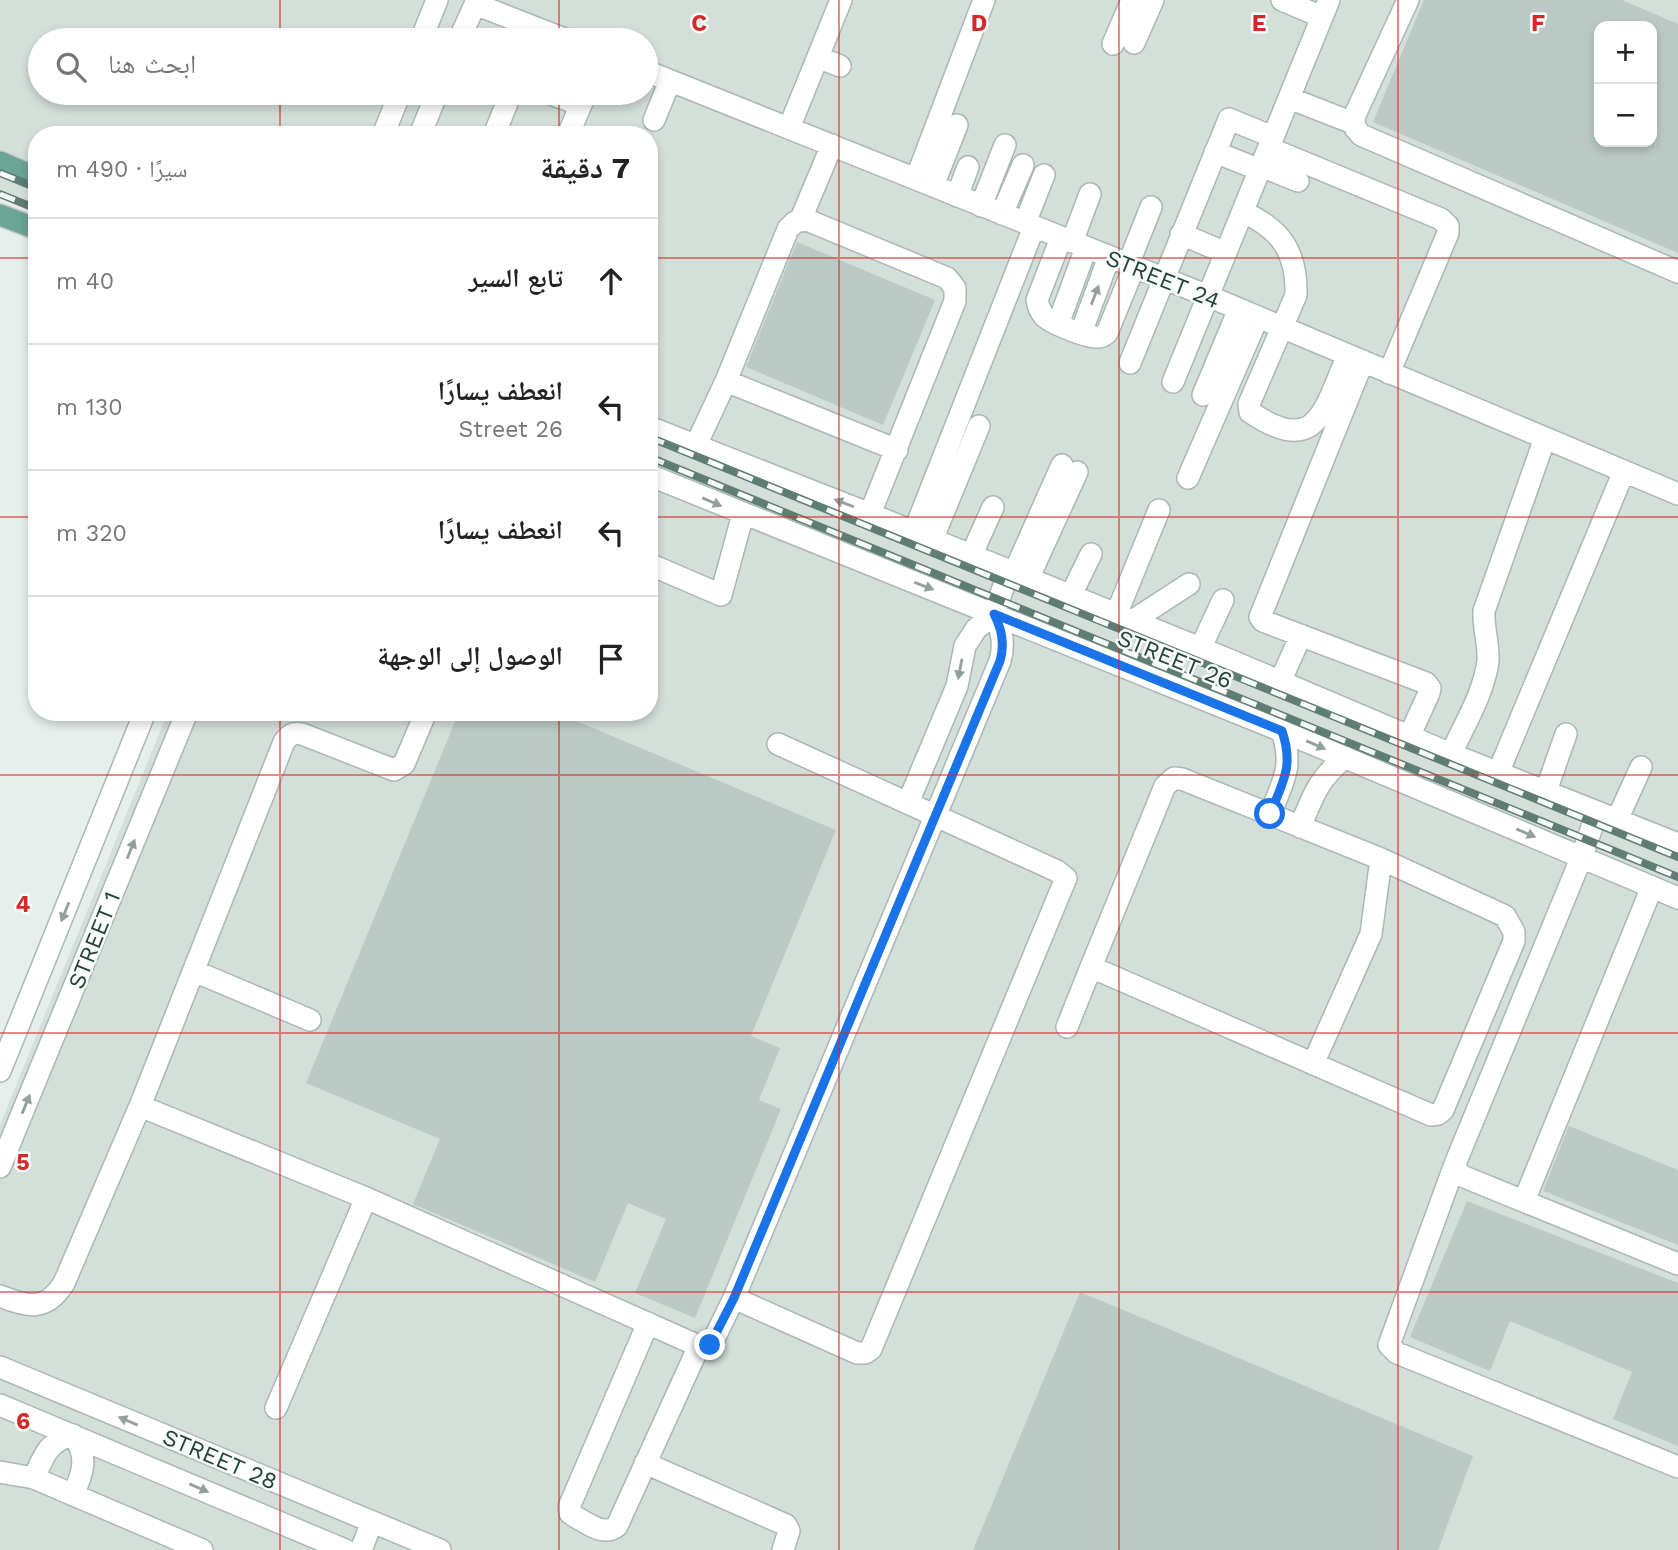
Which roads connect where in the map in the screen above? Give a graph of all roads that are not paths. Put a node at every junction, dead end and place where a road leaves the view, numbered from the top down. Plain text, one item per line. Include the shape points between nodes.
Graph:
1 (437, 0) edge
2 (841, 0) edge
3 (984, 0) edge
4 (1132, 0) edge
5 (1153, 0) edge
6 (1282, 0) edge
7 (1408, 0) edge
8 (476, 2) edge
9 (1326, 8) edge
10 (426, 28) edge
11 (464, 28) edge
12 (525, 28) edge
13 (818, 57) junction
14 (840, 66) dead end
15 (658, 76) edge
16 (670, 81) junction
17 (1289, 98) junction
18 (395, 105) edge
19 (432, 105) edge
20 (506, 105) edge
21 (586, 105) edge
22 (654, 120) dead end
23 (1353, 123) junction
24 (957, 125) dead end
25 (387, 126) edge
26 (424, 126) edge
27 (498, 126) edge
28 (573, 126) edge
29 (789, 128) junction
30 (832, 145) junction
31 (1005, 145) dead end
32 (1216, 152) junction
33 (1266, 155) junction
34 (0, 162) edge
35 (1023, 165) dead end
36 (968, 167) dead end
37 (28, 174) edge
38 (1044, 175) dead end
39 (1298, 181) dead end
40 (924, 183) junction
41 (1090, 194) dead end
42 (957, 196) junction
43 (981, 206) junction
44 (1151, 207) dead end
45 (28, 211) edge
46 (1243, 212) junction
47 (1003, 214) junction
48 (6, 217) edge
49 (800, 221) junction
50 (1029, 225) junction
51 (28, 226) edge
52 (1181, 234) junction
53 (1073, 243) junction
54 (1226, 253) junction
55 (1124, 263) junction
56 (1678, 272) edge
57 (1163, 278) junction
58 (1208, 296) junction
59 (1248, 313) junction
60 (1283, 328) junction
61 (1355, 358) junction
62 (1130, 363) dead end
63 (1238, 363) junction
64 (1389, 373) junction
65 (1263, 374) junction
66 (726, 381) junction
67 (1173, 382) dead end
68 (1228, 386) junction
69 (1202, 395) dead end
70 (1252, 397) junction
71 (979, 426) dead end
72 (658, 431) edge
73 (1545, 438) junction
74 (696, 446) junction
75 (897, 450) junction
76 (1070, 468) dead end
77 (1624, 471) junction
78 (1188, 478) dead end
79 (658, 479) edge
80 (1678, 494) edge
81 (993, 507) dead end
82 (1160, 510) dead end
83 (870, 513) junction
84 (743, 514) junction
85 (923, 536) junction
86 (1091, 554) dead end
87 (971, 556) junction
88 (658, 568) edge
89 (1017, 574) junction
90 (1189, 584) dead end
91 (1071, 596) junction
92 (1223, 600) dead end
93 (994, 614) junction
94 (1124, 618) junction
95 (1301, 635) junction
96 (1200, 649) junction
97 (1280, 682) junction
98 (141, 721) edge
99 (183, 721) edge
100 (422, 721) edge
101 (1282, 731) junction
102 (1566, 734) dead end
103 (1409, 737) junction
104 (778, 744) dead end
105 (1451, 754) junction
106 (1345, 757) junction
107 (1641, 767) dead end
108 (1498, 773) junction
109 (1546, 791) junction
110 (908, 803) junction
111 (1597, 812) junction
112 (1270, 814) junction
113 (936, 816) junction
114 (1617, 820) junction
115 (1300, 827) junction
116 (1676, 838) edge
117 (1582, 856) junction
118 (1381, 859) junction
119 (1652, 887) junction
120 (1678, 898) edge
121 (1091, 967) junction
122 (194, 971) junction
123 (310, 1020) dead end
124 (1068, 1027) dead end
125 (1313, 1064) junction
126 (0, 1071) edge
127 (140, 1106) junction
128 (1455, 1164) junction
129 (0, 1167) edge
130 (366, 1198) junction
131 (1524, 1201) junction
132 (1678, 1264) edge
133 (0, 1296) edge
134 (734, 1298) junction
135 (648, 1323) junction
136 (699, 1346) junction
137 (0, 1367) edge
138 (86, 1403) junction
139 (0, 1405) edge
140 (276, 1408) dead end
141 (74, 1436) junction
142 (645, 1463) junction
143 (1678, 1467) edge
144 (0, 1472) edge
145 (34, 1478) junction
146 (73, 1495) junction
147 (325, 1502) junction
148 (372, 1522) junction
149 (311, 1543) edge
150 (201, 1550) edge
151 (345, 1550) edge
152 (361, 1550) edge
153 (440, 1550) edge
154 (783, 1550) edge

1 - 10 street
2 - 13 street
3 - 40 street
4 - 5 street via 1124,43
6 - 9 street
7 - 23 street
8 - 11 street
8 - 12 street
9 - 17 street
13 - 14 street
13 - 29 street
15 - 16 street, STREET 24
16 - 22 street
16 - 29 street, STREET 24
17 - 23 street
17 - 33 street
18 - 25 street
19 - 26 street
20 - 27 street
21 - 28 street
23 - 56 street via 1365,138
24 - 40 street
29 - 30 street, STREET 24
30 - 40 street, STREET 24
30 - 49 street
31 - 43 street
32 - 33 street
32 - 33 street via 1229,119
32 - 52 street
33 - 39 street
33 - 46 street
33 - 64 street via 1441,219 1448,226
34 - 37 main road
35 - 47 street
36 - 42 street
38 - 50 street
40 - 42 street, STREET 24
41 - 53 street
42 - 43 street, STREET 24
43 - 47 street, STREET 24
44 - 55 street
45 - 48 main road
46 - 54 street
46 - 60 street via 1274,230 1292,260 1296,295
47 - 50 street, STREET 24
48 - 51 main road
49 - 66 street via 788,229
49 - 75 street via 947,278 955,288 955,301
50 - 53 street, STREET 24
50 - 85 street
52 - 54 street
52 - 57 street
53 - 55 street, STREET 24
53 - 55 street via 1058,324 1095,338 1107,333
54 - 58 street
55 - 57 street, STREET 24
57 - 58 street, STREET 24
57 - 62 street
58 - 59 street, STREET 24
58 - 67 street
59 - 60 street, STREET 24
59 - 63 street
59 - 69 street
60 - 61 street, STREET 24
60 - 65 street
61 - 64 street, STREET 24
61 - 70 street via 1323,413 1305,429 1289,431 1252,414 1248,407
61 - 95 street via 1260,612 1263,621
63 - 65 street
63 - 68 street
64 - 73 street, STREET 24
65 - 70 street
66 - 74 street
66 - 75 street
68 - 70 street
68 - 78 street
71 - 85 street
72 - 74 street, STREET 26
73 - 77 street, STREET 24
73 - 105 street via 1484,611 1488,650 1483,684
83 -> 74 street, STREET 26
75 - 83 street
76 - 89 street
77 - 80 street, STREET 24
77 - 108 street
79 -> 84 street, STREET 26
81 - 87 street
82 - 94 street
83 - 85 street, STREET 26
84 - 88 street via 721,594
84 -> 93 street, STREET 26
85 - 87 street, STREET 26
86 - 91 street
87 - 89 street, STREET 26
89 - 91 street, STREET 26
89 - 93 street
90 - 94 street
91 - 94 street, STREET 26
92 - 96 street
93 - 101 street, STREET 26
93 -> 110 street via 965,646 957,687
93 - 113 street via 1002,632 1003,652
94 - 96 street, STREET 26
95 - 97 street
95 - 103 street via 1426,683 1429,693
96 - 97 street, STREET 26
97 - 103 street, STREET 26
98 -> 126 street, STREET 1
129 -> 99 street, STREET 1
100 - 122 street via 404,764 394,770 302,734 289,736
101 -> 106 street, STREET 26
101 - 112 street via 1288,767
102 - 109 street
103 - 105 street, STREET 26
104 - 110 street
105 - 108 street, STREET 26
106 - 115 street via 1318,785
106 -> 117 street, STREET 26
107 - 114 street
108 - 109 street, STREET 26
109 - 111 street, STREET 26
110 - 113 street
111 - 114 street, STREET 26
111 - 117 street
112 - 115 street
112 - 121 street via 1182,779 1169,781
113 - 134 street
113 - 134 street via 1066,878 873,1345 857,1353
114 - 116 street, STREET 26
115 - 118 street
117 - 119 street, STREET 26
117 - 128 street
118 - 125 street via 1371,934
118 - 125 street via 1505,916 1514,941 1438,1114 1431,1115
119 - 120 street, STREET 26
119 - 131 street
121 - 124 street
121 - 125 street
122 - 123 street
122 - 127 street
127 - 130 street
127 - 133 street via 58,1294 34,1306
128 - 131 street via 1462,1176
128 - 143 street via 1389,1340 1390,1348
130 - 135 street
130 - 140 street
131 - 132 street
134 - 136 street via 712,1343
135 - 136 street
135 - 142 street via 570,1513 611,1531
136 - 142 street
137 - 138 street, STREET 28
138 - 141 street
147 -> 138 street, STREET 28
139 - 141 street, STREET 28
141 - 145 street via 51,1446
141 - 146 street via 84,1460
141 -> 149 street, STREET 28
142 - 154 street via 786,1525 789,1531
144 - 145 street
145 - 146 street
146 - 150 street
147 - 148 street, STREET 28
147 - 149 street
148 - 152 street
148 - 153 street, STREET 28
149 - 151 street, STREET 28

